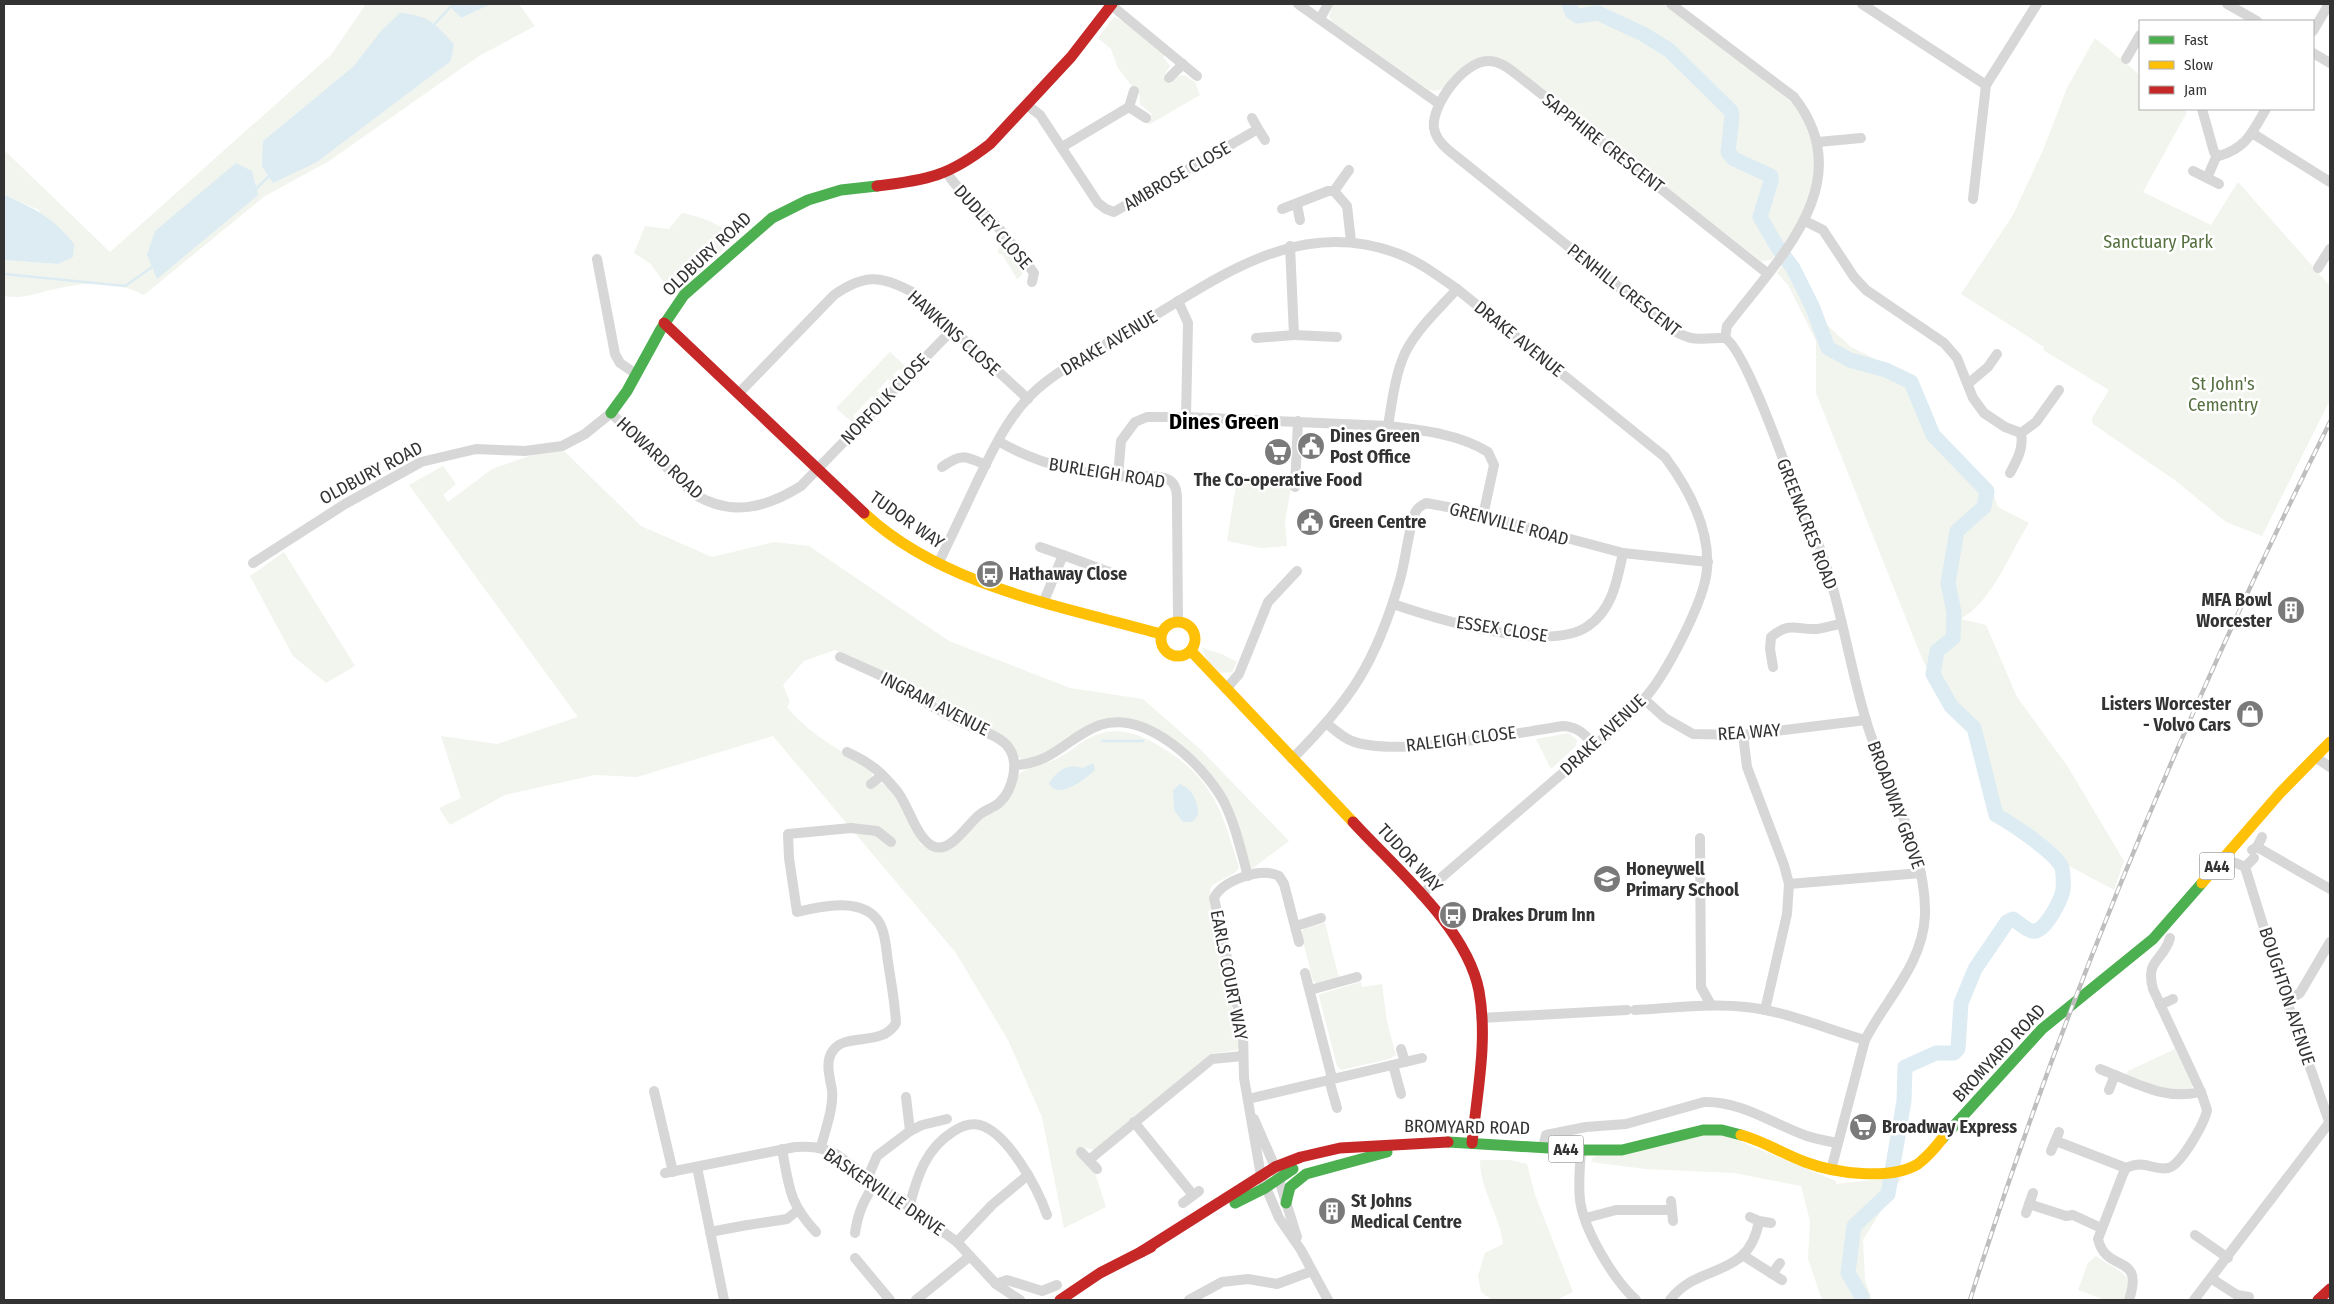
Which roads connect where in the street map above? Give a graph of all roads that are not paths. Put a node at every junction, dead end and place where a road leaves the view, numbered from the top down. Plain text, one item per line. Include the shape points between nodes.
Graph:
1 (1111, 4) edge
2 (1298, 4) edge
3 (1328, 4) edge
4 (1671, 4) edge
5 (1862, 4) edge
6 (2037, 4) edge
7 (2227, 4) edge
8 (2329, 4) edge
9 (1320, 19) junction
10 (2255, 20) edge
11 (2314, 29) edge
12 (2139, 41) edge
13 (2314, 54) edge
14 (2126, 59) dead end
15 (2330, 63) edge
16 (1183, 64) junction
17 (1197, 76) dead end
18 (1169, 78) dead end
19 (1986, 85) junction
20 (1134, 91) dead end
21 (1438, 103) junction
22 (1027, 105) junction
23 (1130, 107) junction
24 (2202, 110) edge
25 (2265, 110) edge
26 (1146, 118) dead end
27 (1252, 118) dead end
28 (1258, 129) junction
29 (2252, 133) junction
30 (1861, 138) dead end
31 (1265, 140) dead end
32 (1818, 142) junction
33 (1062, 147) junction
34 (2217, 155) junction
35 (1349, 170) dead end
36 (2193, 171) dead end
37 (947, 173) junction
38 (2207, 178) junction
39 (2330, 182) edge
40 (2220, 184) dead end
41 (1334, 191) junction
42 (1973, 199) dead end
43 (1297, 205) junction
44 (1282, 209) dead end
45 (1300, 220) dead end
46 (1805, 221) junction
47 (1351, 241) junction
48 (1290, 246) junction
49 (2330, 249) edge
50 (597, 259) dead end
51 (2318, 268) dead end
52 (1767, 274) junction
53 (1032, 282) dead end
54 (1457, 289) junction
55 (1178, 301) junction
56 (664, 323) junction
57 (953, 329) junction
58 (1294, 335) junction
59 (1337, 337) dead end
60 (1256, 338) dead end
61 (1724, 338) junction
62 (1996, 354) dead end
63 (636, 374) junction
64 (1969, 383) junction
65 (2059, 390) dead end
66 (739, 393) junction
67 (1028, 399) junction
68 (611, 413) junction
69 (1186, 417) junction
70 (1298, 421) junction
71 (1388, 426) junction
72 (2021, 433) junction
73 (998, 441) junction
74 (986, 465) junction
75 (942, 467) dead end
76 (817, 469) junction
77 (2010, 473) dead end
78 (1118, 476) junction
79 (1294, 487) dead end
80 (1483, 516) junction
81 (1040, 547) dead end
82 (1623, 553) junction
83 (1064, 555) junction
84 (1708, 562) junction
85 (252, 563) dead end
86 (938, 564) junction
87 (1297, 571) dead end
88 (1109, 572) dead end
89 (1044, 601) junction
90 (1393, 604) junction
91 (1178, 621) junction
92 (1841, 624) junction
93 (1161, 634) junction
94 (1191, 651) junction
95 (840, 657) dead end
96 (1773, 667) dead end
97 (1226, 689) junction
98 (1644, 700) junction
99 (1866, 720) junction
100 (1327, 724) junction
101 (1742, 735) junction
102 (2330, 742) edge
103 (1595, 745) junction
104 (848, 752) dead end
105 (2315, 757) junction
106 (1292, 759) junction
107 (1015, 765) junction
108 (2330, 767) edge
109 (882, 775) junction
110 (871, 784) dead end
111 (2262, 837) dead end
112 (1700, 838) dead end
113 (891, 842) dead end
114 (2254, 852) junction
115 (1921, 873) junction
116 (1248, 876) junction
117 (1790, 884) junction
118 (2330, 889) edge
119 (1421, 895) junction
120 (1321, 918) dead end
121 (1296, 926) junction
122 (2168, 932) junction
123 (1299, 942) dead end
124 (2330, 942) edge
125 (1305, 973) dead end
126 (1357, 977) dead end
127 (1310, 990) junction
128 (2173, 999) dead end
129 (2287, 1002) junction
130 (1711, 1006) junction
131 (2160, 1006) junction
132 (1765, 1010) junction
133 (1481, 1018) junction
134 (1865, 1040) junction
135 (1401, 1049) dead end
136 (1243, 1056) junction
137 (1422, 1058) dead end
138 (1405, 1062) junction
139 (1393, 1065) junction
140 (2100, 1069) dead end
141 (2115, 1075) junction
142 (1330, 1079) junction
143 (2109, 1090) dead end
144 (654, 1091) dead end
145 (2202, 1092) junction
146 (1401, 1094) dead end
147 (906, 1097) dead end
148 (1248, 1099) junction
149 (1337, 1108) dead end
150 (1251, 1112) junction
151 (946, 1119) dead end
152 (1134, 1122) junction
153 (2330, 1123) edge
154 (910, 1131) junction
155 (1428, 1142) junction
156 (1472, 1143) junction
157 (1837, 1143) junction
158 (1542, 1147) junction
159 (821, 1148) junction
160 (782, 1150) junction
161 (1581, 1150) junction
162 (1081, 1152) dead end
163 (2051, 1152) dead end
164 (1089, 1160) junction
165 (697, 1167) junction
166 (2126, 1168) junction
167 (1096, 1169) dead end
168 (1831, 1170) junction
169 (1276, 1173) junction
170 (1028, 1175) junction
171 (1261, 1176) junction
172 (871, 1180) junction
173 (1265, 1188) junction
174 (2033, 1194) dead end
175 (1183, 1203) dead end
176 (1286, 1203) junction
177 (909, 1208) junction
178 (798, 1210) junction
179 (1048, 1215) dead end
180 (1586, 1218) junction
181 (1673, 1221) dead end
182 (1771, 1223) dead end
183 (2101, 1228) junction
184 (710, 1232) junction
185 (816, 1232) dead end
186 (855, 1233) dead end
187 (2194, 1235) dead end
188 (957, 1242) junction
189 (1301, 1250) junction
190 (1141, 1252) junction
191 (970, 1256) junction
192 (1744, 1256) junction
193 (855, 1258) dead end
194 (2228, 1258) junction
195 (1780, 1263) dead end
196 (1312, 1271) junction
197 (1772, 1274) junction
198 (2212, 1279) junction
199 (1782, 1280) dead end
200 (996, 1284) junction
201 (1057, 1285) dead end
202 (2330, 1290) edge
203 (2249, 1297) dead end
204 (724, 1300) edge
205 (890, 1300) edge
206 (916, 1300) edge
207 (1020, 1300) edge
208 (1060, 1300) edge
209 (1188, 1300) edge
210 (1328, 1300) edge
211 (1636, 1300) edge
212 (1670, 1300) edge
213 (2129, 1300) edge
214 (2194, 1300) edge
215 (2318, 1300) edge

1 - 16 street
1 - 22 street, OLDBURY ROAD via 1071,57
2 - 9 street
3 - 9 street
4 - 32 street via 1794,97 1805,112
5 - 19 street
6 - 19 street
7 - 10 street
8 - 11 street
9 - 21 street
12 - 14 street
13 - 15 street
16 - 17 street
16 - 18 street
19 - 42 street
20 - 23 street
21 - 52 street, SAPPHIRE CRESCENT via 1463,72 1472,66 1486,61 1499,63
21 - 61 street, PENHILL CRESCENT via 1434,114 1436,135 1457,158 1671,329 1686,338
22 - 33 street, AMBROSE CLOSE via 1040,115
22 - 37 street, OLDBURY ROAD via 990,144
23 - 26 street
23 - 33 street
24 - 34 street
25 - 29 street
27 - 28 street
28 - 31 street
28 - 33 street, AMBROSE CLOSE via 1114,212 1098,203
29 - 34 street via 2240,148
29 - 39 street
30 - 32 street
32 - 46 street via 1820,167
34 - 38 street
35 - 41 street
36 - 38 street
37 - 53 street, DUDLEY CLOSE via 956,187 1013,244 1034,273
37 - 56 street, OLDBURY ROAD via 914,182 841,190 808,200 772,218 684,295
38 - 40 street
41 - 43 street
41 - 47 street via 1347,206
43 - 44 street
43 - 45 street
46 - 52 street
46 - 64 street via 1823,230 1866,290 1944,343 1957,358
47 - 48 street, DRAKE AVENUE
47 - 54 street, DRAKE AVENUE via 1400,254
48 - 55 street, DRAKE AVENUE via 1259,256
48 - 58 street
49 - 51 street
50 - 63 street via 615,354 620,363
52 - 61 street via 1727,326
54 - 71 street via 1430,318 1405,354
54 - 84 street, DRAKE AVENUE via 1665,458 1686,488 1699,518
55 - 67 street, DRAKE AVENUE via 1054,377
55 - 69 street via 1188,323
56 - 63 street, OLDBURY ROAD
56 - 66 street, TUDOR WAY
57 - 66 street, HAWKINS CLOSE via 912,292 896,284 877,279 851,283 834,295
57 - 67 street, HAWKINS CLOSE
57 - 76 street, NORFOLK CLOSE
58 - 59 street
58 - 60 street
61 - 92 street, GREENACRES ROAD via 1736,349 1750,376 1821,551
62 - 64 street via 1988,367
63 - 68 street, OLDBURY ROAD
64 - 72 street via 1973,398 1984,413
65 - 72 street via 2036,422
66 - 76 street, TUDOR WAY
67 - 73 street, DRAKE AVENUE
68 - 76 street, HOWARD ROAD via 694,494 725,507 769,503 801,486
68 - 85 street, OLDBURY ROAD via 585,434 562,446 525,451 476,449 421,462 345,504
69 - 70 street
69 - 78 street via 1147,417 1135,422 1121,441
70 - 71 street
70 - 79 street
71 - 80 street via 1455,438 1488,452 1494,465
72 - 77 street via 2019,458
73 - 74 street, DRAKE AVENUE
73 - 78 street, BURLEIGH ROAD via 1047,464
74 - 75 street via 968,457 956,457
74 - 86 street, DRAKE AVENUE
76 - 86 street, TUDOR WAY via 876,524
78 - 91 street, BURLEIGH ROAD via 1167,479 1176,490
80 - 82 street, GRENVILLE ROAD
80 - 90 street, GRENVILLE ROAD via 1431,502 1418,509
81 - 83 street
82 - 84 street, GRENVILLE ROAD
82 - 90 street, ESSEX CLOSE via 1616,588 1609,604 1588,626 1562,637 1468,626
83 - 88 street
83 - 89 street
84 - 98 street, DRAKE AVENUE via 1698,607
86 - 89 street, TUDOR WAY via 986,585
87 - 97 street via 1268,602 1239,674
89 - 93 street, TUDOR WAY
90 - 100 street, GRENVILLE ROAD via 1365,671
91 - 93 street via 1164,627
91 - 94 street via 1186,623 1196,636
92 - 96 street via 1816,629 1791,626 1781,629 1772,638
92 - 99 street, GREENACRES ROAD
93 - 94 street via 1165,651 1173,656 1183,656
94 - 97 street, TUDOR WAY
95 - 107 street, INGRAM AVENUE via 919,696 932,707 994,733 1012,753
97 - 106 street, TUDOR WAY
98 - 101 street, REA WAY via 1665,718 1693,734
98 - 103 street, DRAKE AVENUE
99 - 101 street, REA WAY
99 - 115 street, BROADWAY GROVE
100 - 103 street, RALEIGH CLOSE via 1350,741 1363,745 1431,745 1564,726 1580,730
100 - 106 street, GRENVILLE ROAD
101 - 117 street via 1747,767
102 - 105 street, BROMYARD ROAD / A44
103 - 119 street, DRAKE AVENUE
104 - 109 street via 871,763
105 - 108 street
105 - 122 street, BROMYARD ROAD / A44 via 2280,793
106 - 119 street, TUDOR WAY
107 - 109 street via 1011,783 999,803 976,816 946,846 936,848 920,832 899,792
107 - 116 street via 1042,761 1103,724 1121,722 1140,726 1175,746 1210,781 1223,800
109 - 110 street
111 - 114 street, BOUGHTON AVENUE
112 - 130 street via 1701,987
113 - 159 street via 877,831 851,828 788,834 797,912 847,905 873,916 884,936 895,1009 896,1023 886,1035 851,1041 833,1049 830,1054 832,1093
114 - 118 street
114 - 129 street, BOUGHTON AVENUE via 2240,865
115 - 117 street
115 - 134 street, BROADWAY GROVE via 1925,914 1918,949 1909,970
116 - 121 street via 1268,873 1279,876
116 - 136 street, EARLS COURT WAY via 1218,889 1214,898 1243,1032
117 - 132 street via 1788,914
119 - 133 street, TUDOR WAY via 1456,937 1466,955 1474,972
120 - 121 street
121 - 123 street
122 - 131 street via 2164,950 2151,967 2149,976
122 - 168 street, BROMYARD ROAD / A44 via 2042,1028 1917,1164 1879,1174
124 - 129 street via 2300,993
125 - 127 street
126 - 127 street
127 - 142 street
128 - 131 street
129 - 153 street, BOUGHTON AVENUE
130 - 132 street
130 - 133 street
131 - 145 street
132 - 134 street
133 - 156 street, TUDOR WAY
134 - 157 street, BROADWAY GROVE
135 - 138 street
136 - 148 street, EARLS COURT WAY
136 - 152 street via 1212,1059
137 - 138 street
138 - 139 street
139 - 142 street
139 - 146 street
140 - 141 street
141 - 143 street
141 - 145 street via 2165,1094 2185,1096
142 - 148 street
142 - 149 street
144 - 165 street, BASKERVILLE DRIVE via 669,1173
145 - 166 street via 2206,1116 2180,1161 2166,1169 2145,1164
147 - 154 street
148 - 150 street, EARLS COURT WAY
150 - 169 street, EARLS COURT WAY
150 - 171 street, EARLS COURT WAY
151 - 154 street
152 - 164 street
152 - 175 street via 1196,1193
153 - 194 street
154 - 172 street via 878,1156
155 - 156 street, BROMYARD ROAD / A44
155 - 169 street, BROMYARD ROAD / A44 via 1340,1148 1301,1157
155 - 176 street via 1306,1174 1290,1187
156 - 158 street, BROMYARD ROAD / A44
157 - 158 street via 1807,1136 1754,1113 1717,1102 1704,1102 1626,1124 1546,1135
157 - 168 street, BROADWAY GROVE
158 - 161 street, BROMYARD ROAD / A44
159 - 160 street, BASKERVILLE DRIVE
159 - 172 street, BASKERVILLE DRIVE via 836,1154
160 - 165 street, BASKERVILLE DRIVE
160 - 178 street via 791,1196
161 - 168 street, BROMYARD ROAD / A44 via 1622,1150 1680,1134 1722,1130 1756,1139 1804,1162
161 - 180 street via 1580,1203
162 - 164 street
163 - 166 street via 2058,1136
164 - 167 street
165 - 184 street
166 - 183 street
169 - 171 street, BROMYARD ROAD / A44
169 - 173 street, BROMYARD ROAD / A44
169 - 176 street, EARLS COURT WAY
170 - 177 street via 993,1130 978,1124 963,1126 940,1140 923,1163
170 - 179 street
170 - 188 street via 992,1205
171 - 173 street, EARLS COURT WAY
171 - 190 street, BROMYARD ROAD / A44
172 - 177 street, BASKERVILLE DRIVE
172 - 186 street
173 - 189 street, EARLS COURT WAY via 1279,1218
173 - 190 street, BROMYARD ROAD / A44
174 - 183 street via 2027,1208 2073,1215
176 - 189 street, EARLS COURT WAY
177 - 188 street, BASKERVILLE DRIVE
178 - 184 street via 787,1219
178 - 185 street
180 - 181 street via 1616,1210 1671,1206
180 - 211 street via 1610,1268
182 - 192 street via 1754,1219 1756,1237
183 - 213 street via 2098,1239 2104,1254 2127,1267 2132,1274 2134,1285
184 - 204 street
187 - 194 street
188 - 191 street, BASKERVILLE DRIVE
189 - 196 street
190 - 208 street, BROMYARD ROAD / A44 via 1100,1273
191 - 200 street, BASKERVILLE DRIVE
191 - 206 street
192 - 197 street
192 - 212 street via 1690,1282
193 - 205 street
194 - 198 street
195 - 197 street
196 - 209 street via 1277,1284 1248,1279 1222,1282
196 - 210 street
197 - 199 street
198 - 203 street via 2236,1295
198 - 214 street
200 - 201 street via 1007,1280 1042,1291
200 - 207 street, BASKERVILLE DRIVE
202 - 215 street

